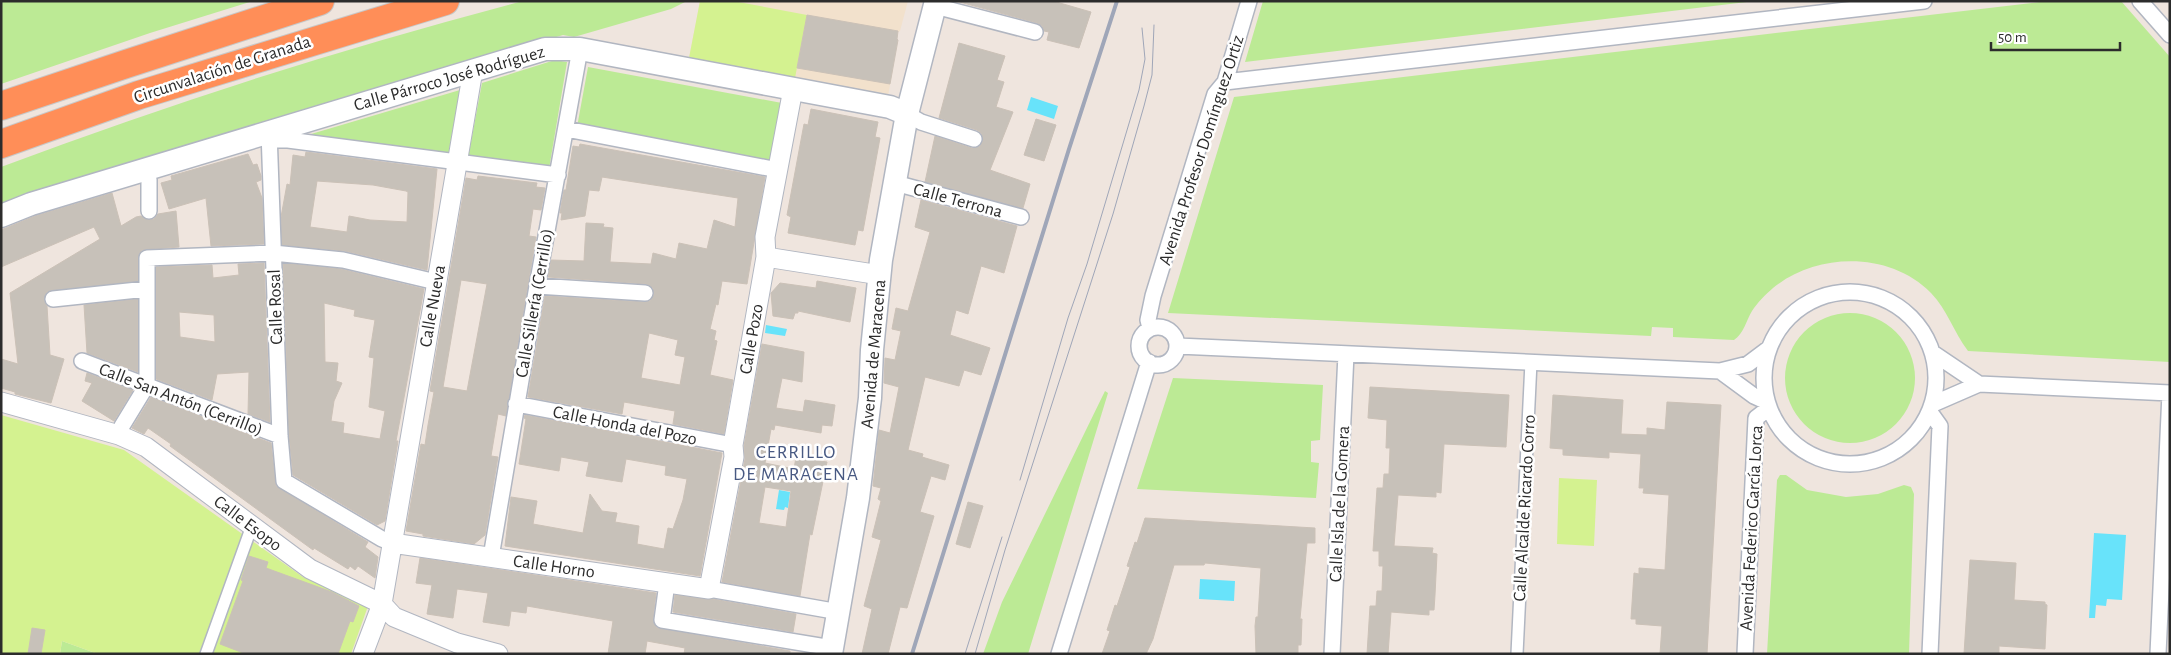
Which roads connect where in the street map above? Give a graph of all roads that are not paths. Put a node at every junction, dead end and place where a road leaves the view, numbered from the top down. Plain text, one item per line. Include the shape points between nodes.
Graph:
1 (320, 1) edge
2 (445, 1) edge
3 (1249, 1) edge
4 (1924, 1) edge
5 (2140, 1) edge
6 (935, 4) edge
7 (1035, 32) dead end
8 (2170, 35) edge
9 (580, 49) junction
10 (473, 70) junction
11 (1225, 82) junction
12 (793, 89) junction
13 (1, 106) edge
14 (907, 114) junction
15 (566, 130) junction
16 (269, 136) junction
17 (974, 139) dead end
18 (1, 144) edge
19 (457, 162) junction
20 (146, 168) junction
21 (778, 170) junction
22 (558, 175) junction
23 (895, 182) junction
24 (149, 212) dead end
25 (1, 216) edge
26 (1021, 217) dead end
27 (273, 253) junction
28 (766, 257) junction
29 (880, 275) junction
30 (436, 282) junction
31 (537, 286) junction
32 (147, 288) junction
33 (645, 293) dead end
34 (53, 299) dead end
35 (1150, 328) junction
36 (1178, 346) junction
37 (1768, 349) junction
38 (1934, 353) junction
39 (1346, 354) junction
40 (82, 361) dead end
41 (1149, 362) junction
42 (1532, 362) junction
43 (1720, 372) junction
44 (1979, 384) junction
45 (147, 385) junction
46 (2170, 393) edge
47 (1, 402) edge
48 (516, 404) junction
49 (1768, 405) junction
50 (1932, 408) junction
51 (119, 436) junction
52 (280, 436) junction
53 (733, 445) junction
54 (284, 481) joint
55 (249, 534) dead end
56 (392, 542) junction
57 (2166, 546) edge
58 (491, 557) junction
59 (667, 583) junction
60 (709, 589) junction
61 (382, 604) junction
62 (839, 612) junction
63 (832, 651) edge
64 (206, 654) edge
65 (363, 654) edge
66 (498, 654) edge
67 (1059, 654) edge
68 (1332, 654) edge
69 (1517, 654) edge
70 (1745, 654) edge
71 (1930, 654) edge
72 (2158, 654) edge

1 - 13 highway, Circunvalación de Granada
2 - 18 highway, Circunvalación de Granada via 139,94
3 - 11 street, Avenida Profesor Domínguez Ortiz
4 - 11 street
5 - 8 street
6 - 7 street, Avenida de Maracena
6 - 14 main road, Avenida de Maracena
9 - 10 main road, Calle Párroco José Rodríguez via 545,49
9 - 12 main road, Calle Párroco José Rodríguez
9 - 15 street, Calle Sillería (Cerrillo)
10 - 16 main road, Calle Párroco José Rodríguez
10 - 19 street, Calle Nueva
11 - 35 street, Avenida Profesor Domínguez Ortiz via 1215,94 1166,254 1148,320
12 - 14 main road, Calle Párroco José Rodríguez via 890,106
12 - 21 street, Calle Pozo
14 - 17 street via 921,122
14 - 23 main road, Avenida de Maracena
15 - 21 street
15 - 22 street, Calle Sillería (Cerrillo)
16 - 19 street, Calle Párroco José Rodríguez
16 - 20 main road, Calle Párroco José Rodríguez
16 - 27 street, Calle Rosal
19 - 22 street, Calle Párroco José Rodríguez
19 - 30 street, Calle Nueva
20 - 24 street
20 - 25 main road, Calle Párroco José Rodríguez
21 - 28 street, Calle Pozo via 766,237
22 - 31 street, Calle Sillería (Cerrillo)
23 - 26 street, Calle Terrona
23 - 29 main road, Avenida de Maracena
27 - 30 street via 343,260
27 - 32 street via 147,258
27 - 52 street, Calle Rosal
28 - 29 street
28 - 53 street, Calle Pozo
29 - 62 main road, Avenida de Maracena via 858,498
30 - 56 street, Calle Nueva
31 - 33 street
31 - 48 street, Calle Sillería (Cerrillo)
32 - 34 street
32 - 45 street
35 - 36 street via 1168,329 1174,333
35 - 41 street via 1139,342 1141,353
36 - 39 street
36 - 41 street via 1170,361 1160,364
37 - 38 street via 1782,324 1803,305 1828,294 1857,291 1883,297 1907,312 1923,330
37 - 43 street via 1748,364
37 - 49 street via 1764,367
38 - 44 street
38 - 50 street via 1937,376
39 - 42 street
39 - 68 street, Calle Isla de la Gomera
40 - 45 street, Calle San Antón (Cerrillo)
41 - 67 street
42 - 43 street
42 - 69 street, Calle Alcalde Ricardo Corro
43 - 49 street
44 - 46 street
44 - 50 street
45 - 51 street
45 - 52 street, Calle San Antón (Cerrillo)
46 - 57 street
47 - 51 street, Calle Esopo
48 - 53 street, Calle Honda del Pozo
48 - 58 street, Calle Sillería (Cerrillo)
49 - 50 street via 1780,428 1796,446 1820,459 1847,464 1873,462 1898,450 1918,433
49 - 70 street, Avenida Federico García Lorca via 1756,418
50 - 71 street via 1940,426
51 - 61 street, Calle Esopo via 146,447 310,569
52 - 54 street, Calle Rosal
53 - 60 street, Calle Pozo via 734,457
54 - 56 street, Calle Horno
55 - 64 street
56 - 58 street, Calle Horno
56 - 61 street
57 - 72 street
58 - 59 street, Calle Horno
59 - 60 street, Calle Horno
59 - 63 street via 662,620
60 - 62 street, Calle Horno
61 - 65 street
61 - 66 street, Calle Esopo via 394,617 457,643
62 - 63 main road, Avenida de Maracena

